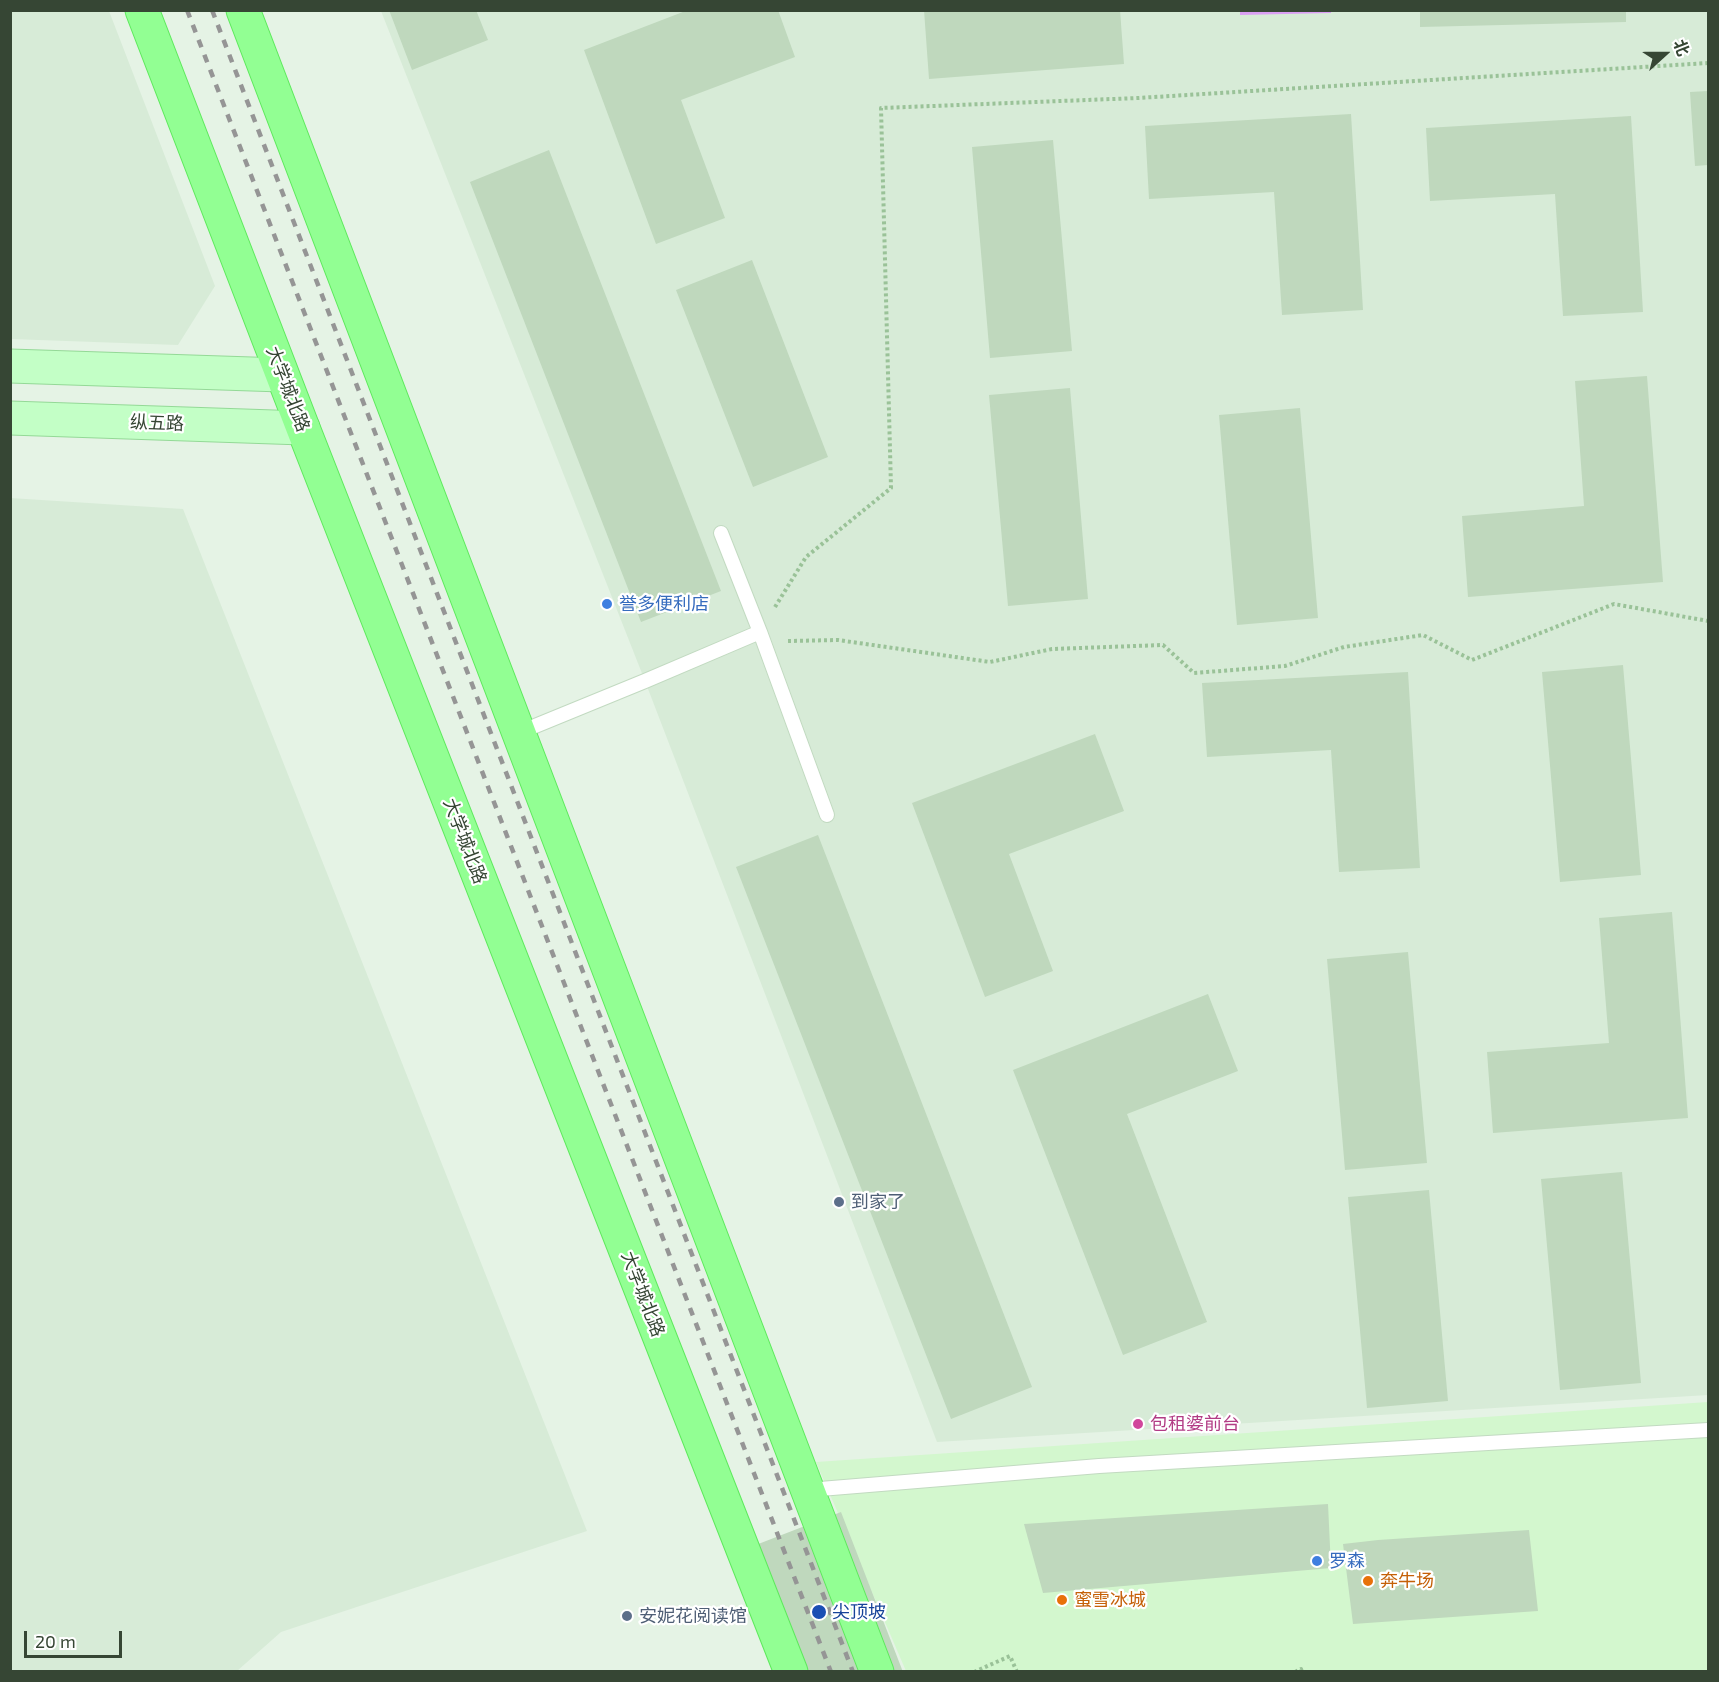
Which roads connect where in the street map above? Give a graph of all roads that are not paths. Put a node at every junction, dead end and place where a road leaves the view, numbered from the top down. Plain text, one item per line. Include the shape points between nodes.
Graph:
1 (142, 10) edge
2 (243, 10) edge
3 (10, 366) edge
4 (282, 375) junction
5 (10, 418) edge
6 (303, 428) junction
7 (721, 533) dead end
8 (760, 632) junction
9 (518, 733) junction
10 (827, 815) dead end
11 (1708, 1430) edge
12 (808, 1490) junction
13 (791, 1671) edge
14 (877, 1671) edge

1 - 4 main road, 大学城北路
2 - 9 main road
3 - 4 main road
4 - 6 main road, 大学城北路
5 - 6 main road, 纵五路
6 - 13 main road, 大学城北路
7 - 8 lane
8 - 9 lane
8 - 10 lane
9 - 12 main road
11 - 12 lane via 1099,1466
12 - 14 main road

